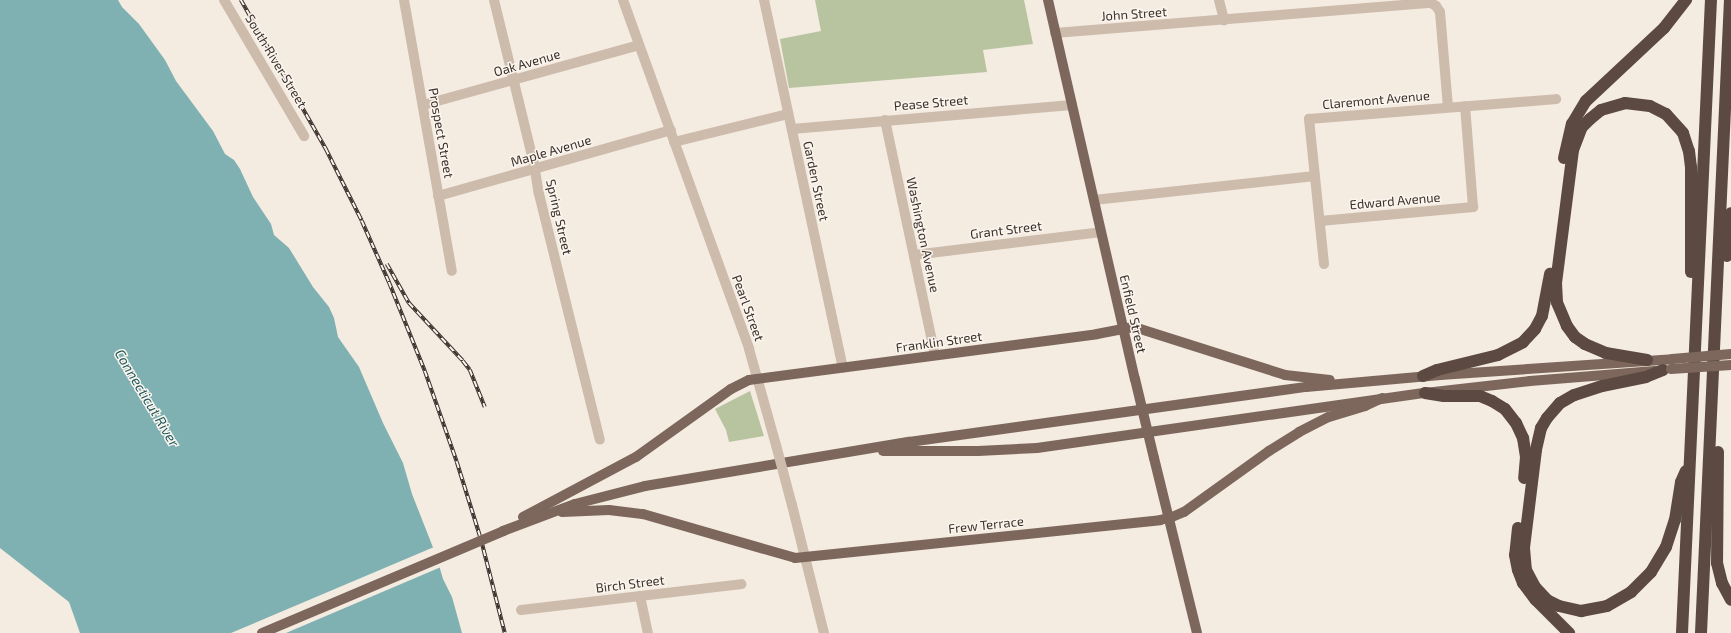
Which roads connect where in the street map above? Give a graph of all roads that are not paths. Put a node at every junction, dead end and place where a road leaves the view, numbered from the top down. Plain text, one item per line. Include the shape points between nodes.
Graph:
1 (224, 0) edge
2 (404, 0) edge
3 (494, 0) edge
4 (623, 0) edge
5 (764, 0) edge
6 (1048, 0) edge
7 (1219, 0) edge
8 (1686, 0) edge
9 (1711, 0) edge
10 (1730, 0) edge
11 (1224, 20) junction
12 (1055, 33) junction
13 (639, 45) junction
14 (513, 81) junction
15 (1556, 99) dead end
16 (423, 105) junction
17 (1072, 105) junction
18 (1465, 106) junction
19 (1448, 107) junction
20 (788, 114) junction
21 (885, 120) junction
22 (792, 129) junction
23 (670, 130) junction
24 (304, 136) dead end
25 (674, 142) junction
26 (535, 169) junction
27 (1315, 176) junction
28 (438, 196) junction
29 (1094, 200) junction
30 (1731, 213) edge
31 (1320, 221) junction
32 (1101, 232) junction
33 (914, 254) junction
34 (1324, 264) dead end
35 (452, 271) dead end
36 (1717, 288) junction
37 (1697, 302) junction
38 (1122, 328) junction
39 (1731, 354) edge
40 (935, 355) junction
41 (1647, 360) junction
42 (1731, 365) edge
43 (843, 368) junction
44 (1667, 370) junction
45 (1424, 376) junction
46 (758, 379) junction
47 (1352, 382) junction
48 (1425, 393) junction
49 (1382, 398) junction
50 (1712, 413) junction
51 (600, 440) dead end
52 (860, 451) junction
53 (1689, 465) junction
54 (552, 512) junction
55 (1170, 518) junction
56 (506, 530) junction
57 (806, 558) junction
58 (741, 584) dead end
59 (640, 596) junction
60 (1731, 600) edge
61 (521, 610) dead end
62 (262, 633) edge
63 (648, 633) edge
64 (824, 633) edge
65 (1197, 633) edge
66 (1569, 633) edge
67 (1682, 633) edge
68 (1701, 633) edge

1 - 24 street, South River Street
2 - 16 street, Prospect Street
3 - 14 street, Spring Street
4 - 13 street, Pearl Street
5 - 20 street, Garden Street
6 - 12 main road, Enfield Street
7 - 11 street
8 - 45 highway via 1664,28 1592,94 1572,124 1564,156 1546,300 1535,329 1511,350 1437,370
9 - 37 highway
10 - 36 highway
11 - 12 street, John Street
11 - 19 street, John Street via 1431,3 1440,12
12 - 17 main road, Enfield Street
13 - 14 street, Oak Avenue
13 - 23 street, Pearl Street
14 - 16 street, Oak Avenue
14 - 26 street, Spring Street
15 - 18 street, Claremont Avenue
16 - 28 street, Prospect Street
17 - 21 street, Pease Street
17 - 29 main road, Enfield Street
18 - 19 street, Claremont Avenue
18 - 31 street, Edward Avenue via 1473,206
19 - 27 street, Claremont Avenue via 1309,119
20 - 22 street, Garden Street
20 - 25 street
21 - 22 street, Pease Street
21 - 33 street, Washington Avenue
22 - 43 street, Garden Street
23 - 25 street, Pearl Street
23 - 26 street, Maple Avenue
25 - 46 street, Pearl Street
26 - 28 street, Maple Avenue
26 - 51 street, Spring Street
27 - 29 street
27 - 31 street
28 - 35 street, Prospect Street
29 - 32 main road, Enfield Street
30 - 36 highway via 1725,267
31 - 34 street
32 - 33 street, Grant Street
32 - 38 main road, Enfield Street
33 - 40 street, Washington Avenue
36 - 50 highway
37 - 41 highway via 1691,280 1690,158 1683,133 1666,114 1650,106 1626,103 1601,110 1582,127 1573,150 1556,284 1557,302 1567,326 1575,337 1585,344 1606,353
37 - 53 highway
38 - 40 main road, Franklin Street via 1097,334
38 - 47 main road, Franklin Street via 1142,328 1294,377
38 - 55 main road, Enfield Street, bridge
39 - 41 main road, bridge
40 - 43 main road, Franklin Street
41 - 45 main road
42 - 44 main road, bridge
43 - 46 main road, Franklin Street
44 - 48 main road via 1530,381
44 - 53 highway via 1574,395 1555,408 1544,422 1536,450 1524,548 1526,570 1535,588 1547,600 1558,606 1581,611 1607,606 1631,592 1651,572 1666,547 1675,520 1681,482
45 - 47 main road
46 - 56 main road, Franklin Street via 737,385 650,448 526,515
46 - 57 street, Pearl Street, bridge
47 - 52 main road via 909,442
48 - 49 main road
48 - 66 highway via 1487,398 1505,409 1516,423 1523,438 1526,457 1515,548 1518,570 1530,595
49 - 52 main road via 1037,448
49 - 55 main road, Frew Terrace via 1366,406 1329,417 1299,432 1184,512
50 - 60 highway via 1718,435 1717,563 1722,583
50 - 68 highway
52 - 54 main road via 668,481
53 - 67 highway
54 - 56 main road
54 - 57 main road, Frew Terrace via 609,510 643,514 785,557
55 - 57 main road, Frew Terrace
55 - 65 main road, Enfield Street
56 - 62 main road, bridge
57 - 64 street, Pearl Street
58 - 59 street, Birch Street
59 - 61 street, Birch Street
59 - 63 street

